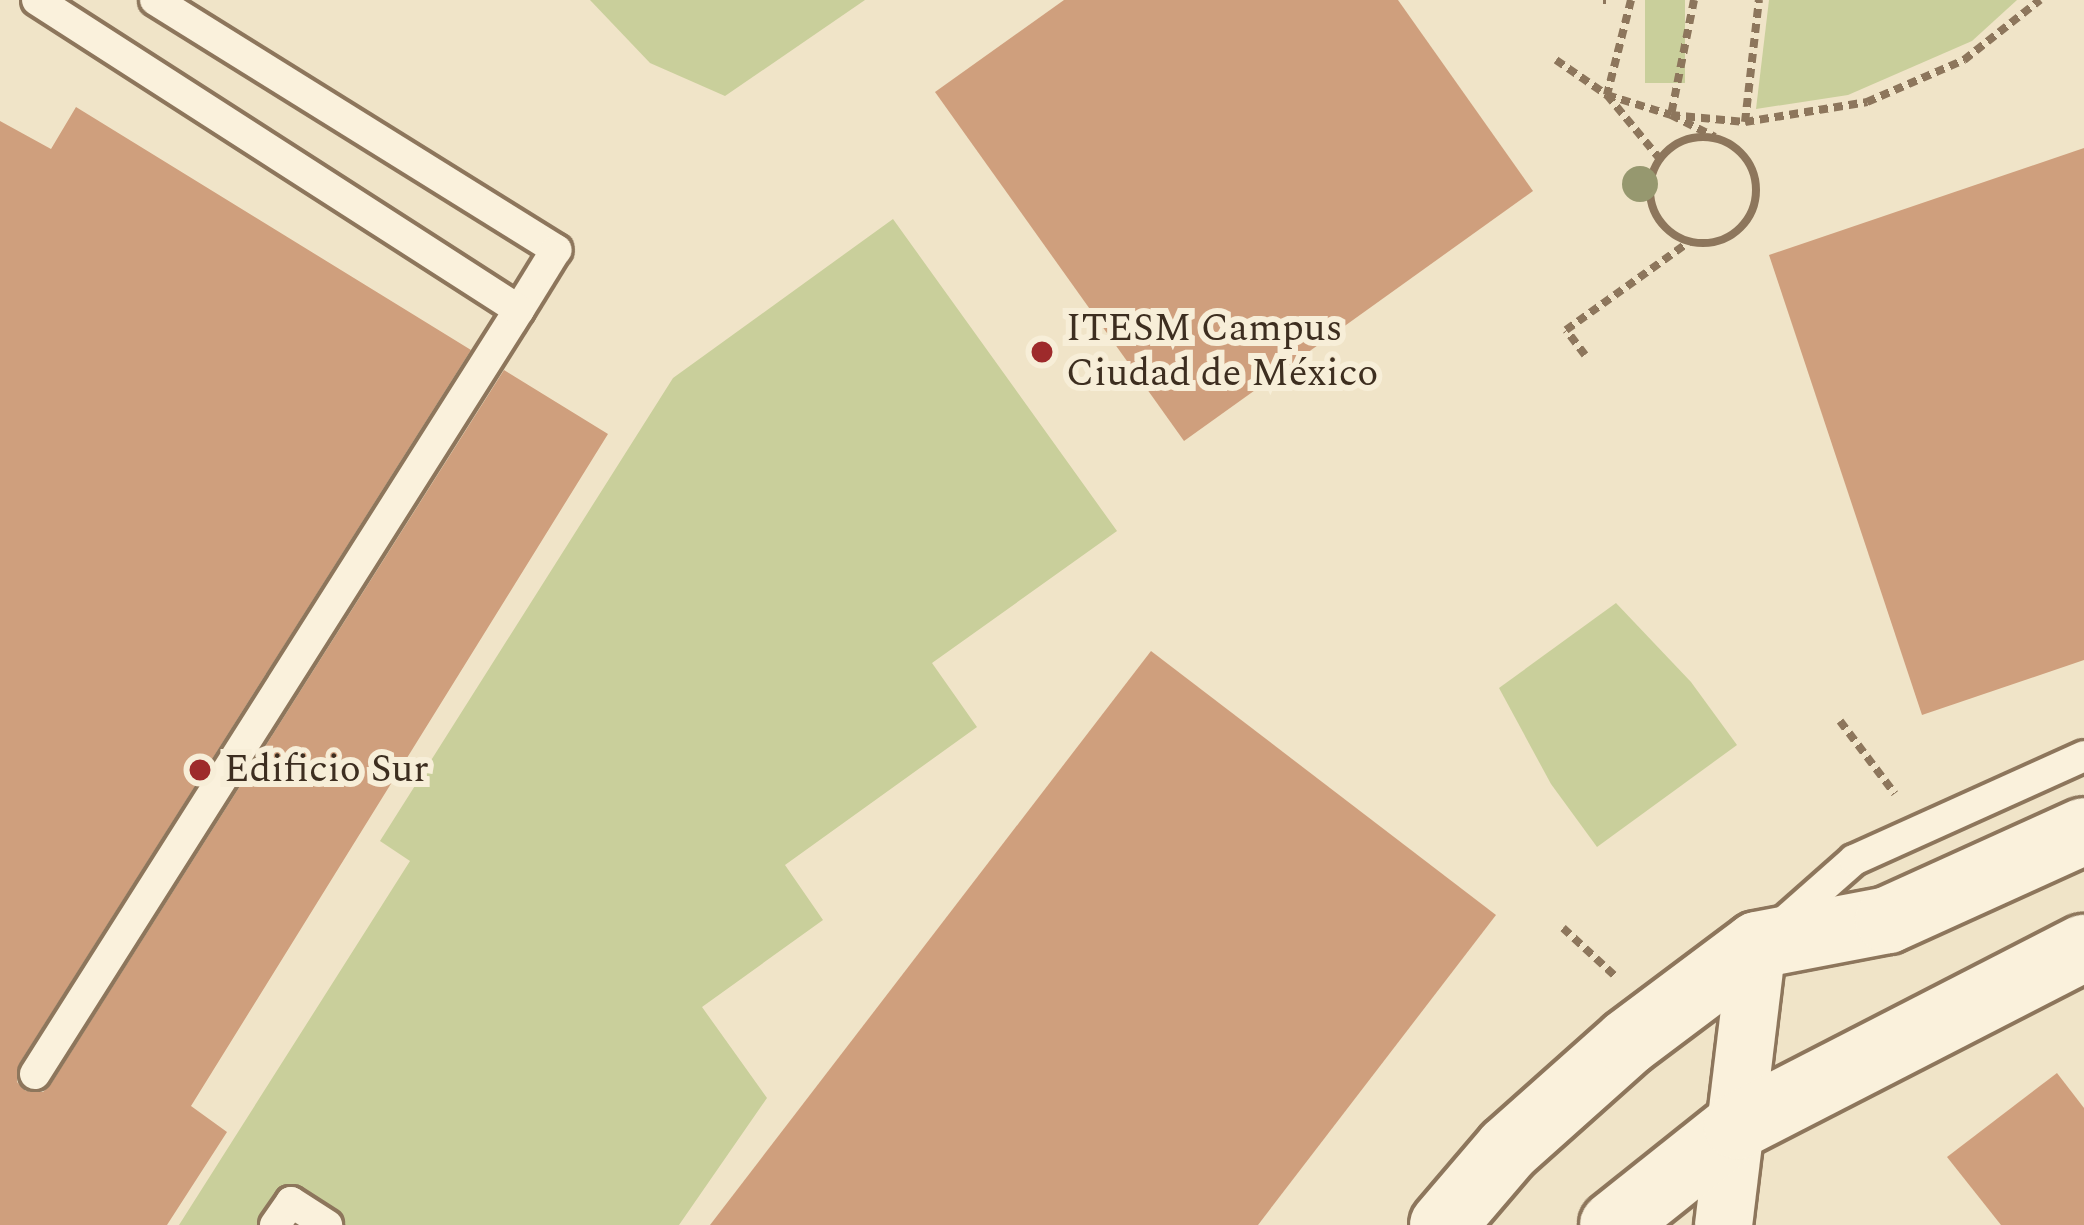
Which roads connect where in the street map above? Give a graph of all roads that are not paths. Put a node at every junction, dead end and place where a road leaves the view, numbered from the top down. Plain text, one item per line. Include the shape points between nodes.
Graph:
1 (37, 0) edge
2 (154, 0) edge
3 (519, 310) junction
4 (2084, 756) edge
5 (2084, 831) edge
6 (1757, 945) junction
7 (2084, 948) edge
8 (35, 1074) dead end
9 (1737, 1126) junction
10 (275, 1225) edge
11 (327, 1225) edge
12 (1443, 1225) edge
13 (1613, 1225) edge
14 (1723, 1225) edge

1 - 3 lane
2 - 3 lane via 556,250
3 - 8 lane
4 - 6 lane via 1854,860
5 - 6 street via 1888,920
6 - 9 street
6 - 12 street via 1559,1103
7 - 9 street
9 - 13 street
9 - 14 street
10 - 11 lane via 291,1202

